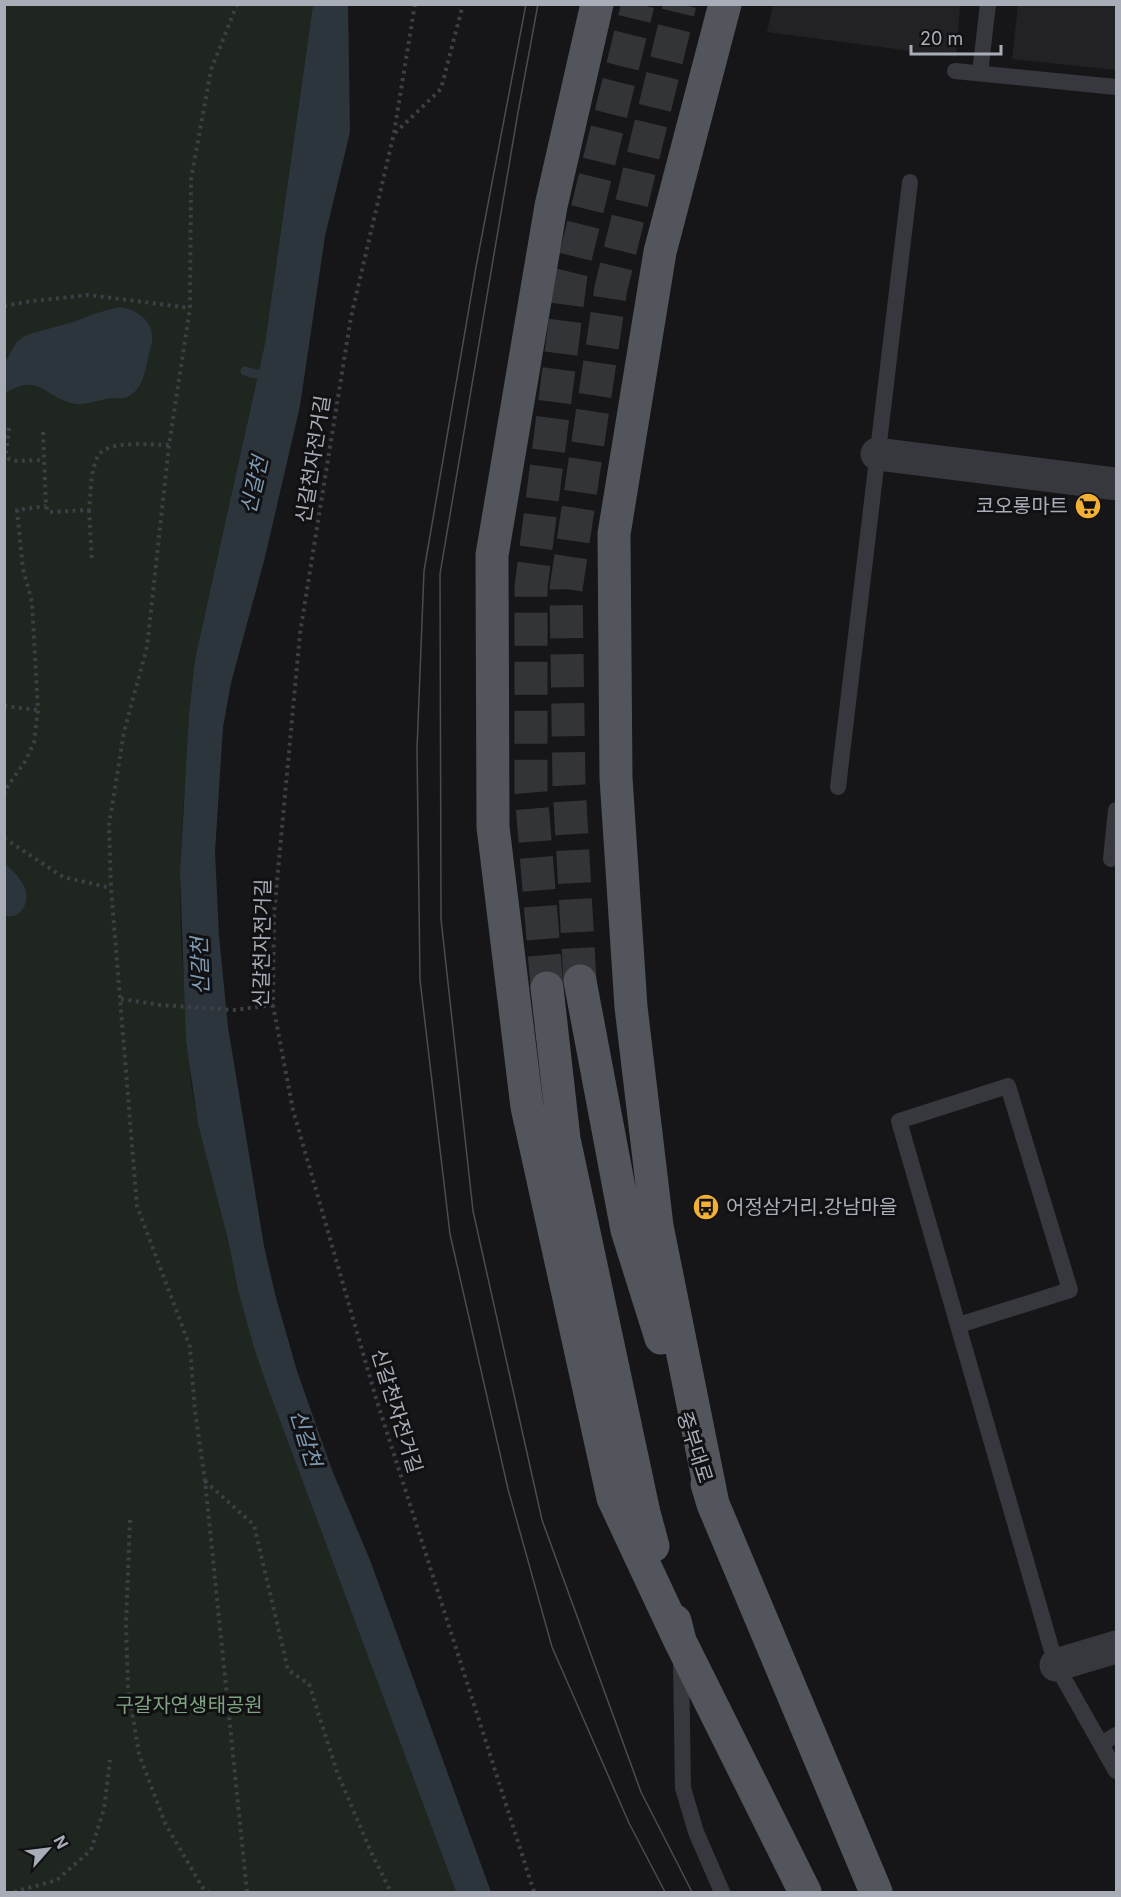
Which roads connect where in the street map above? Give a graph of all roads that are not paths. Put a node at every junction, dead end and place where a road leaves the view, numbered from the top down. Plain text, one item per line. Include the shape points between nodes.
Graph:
1 (597, 4) edge
2 (725, 4) edge
3 (988, 4) edge
4 (956, 71) dead end
5 (980, 73) junction
6 (1116, 87) edge
7 (910, 182) dead end
8 (877, 454) junction
9 (1116, 484) edge
10 (838, 787) dead end
11 (1116, 810) edge
12 (1111, 859) dead end
13 (580, 981) tunnel mouth
14 (547, 988) tunnel mouth
15 (959, 1325) junction
16 (713, 1504) junction
17 (680, 1641) junction
18 (1116, 1647) edge
19 (1056, 1665) junction
20 (1116, 1735) edge
21 (1101, 1744) junction
22 (1116, 1771) edge
23 (828, 1779) junction
24 (722, 1893) edge
25 (805, 1893) edge
26 (876, 1893) edge
27 (896, 1893) edge

1 - 17 main road via 551,206 492,555 493,826 527,1107 608,1475 614,1498
2 - 16 main road via 660,252 614,534 616,778 631,1007 657,1226
3 - 5 lane
4 - 5 lane
5 - 6 lane
7 - 8 lane
8 - 9 street
8 - 10 lane
11 - 12 lane
13 - 16 main road, 중부대로 via 627,1230
14 - 17 main road via 564,1139 644,1513
15 - 15 lane via 1070,1290 1008,1086 899,1121
15 - 19 lane
16 - 23 main road, 중부대로
17 - 24 lane via 683,1788 696,1832
17 - 25 main road
18 - 19 street
19 - 21 lane
20 - 21 lane
21 - 22 lane
23 - 26 main road, 중부대로
23 - 27 main road

